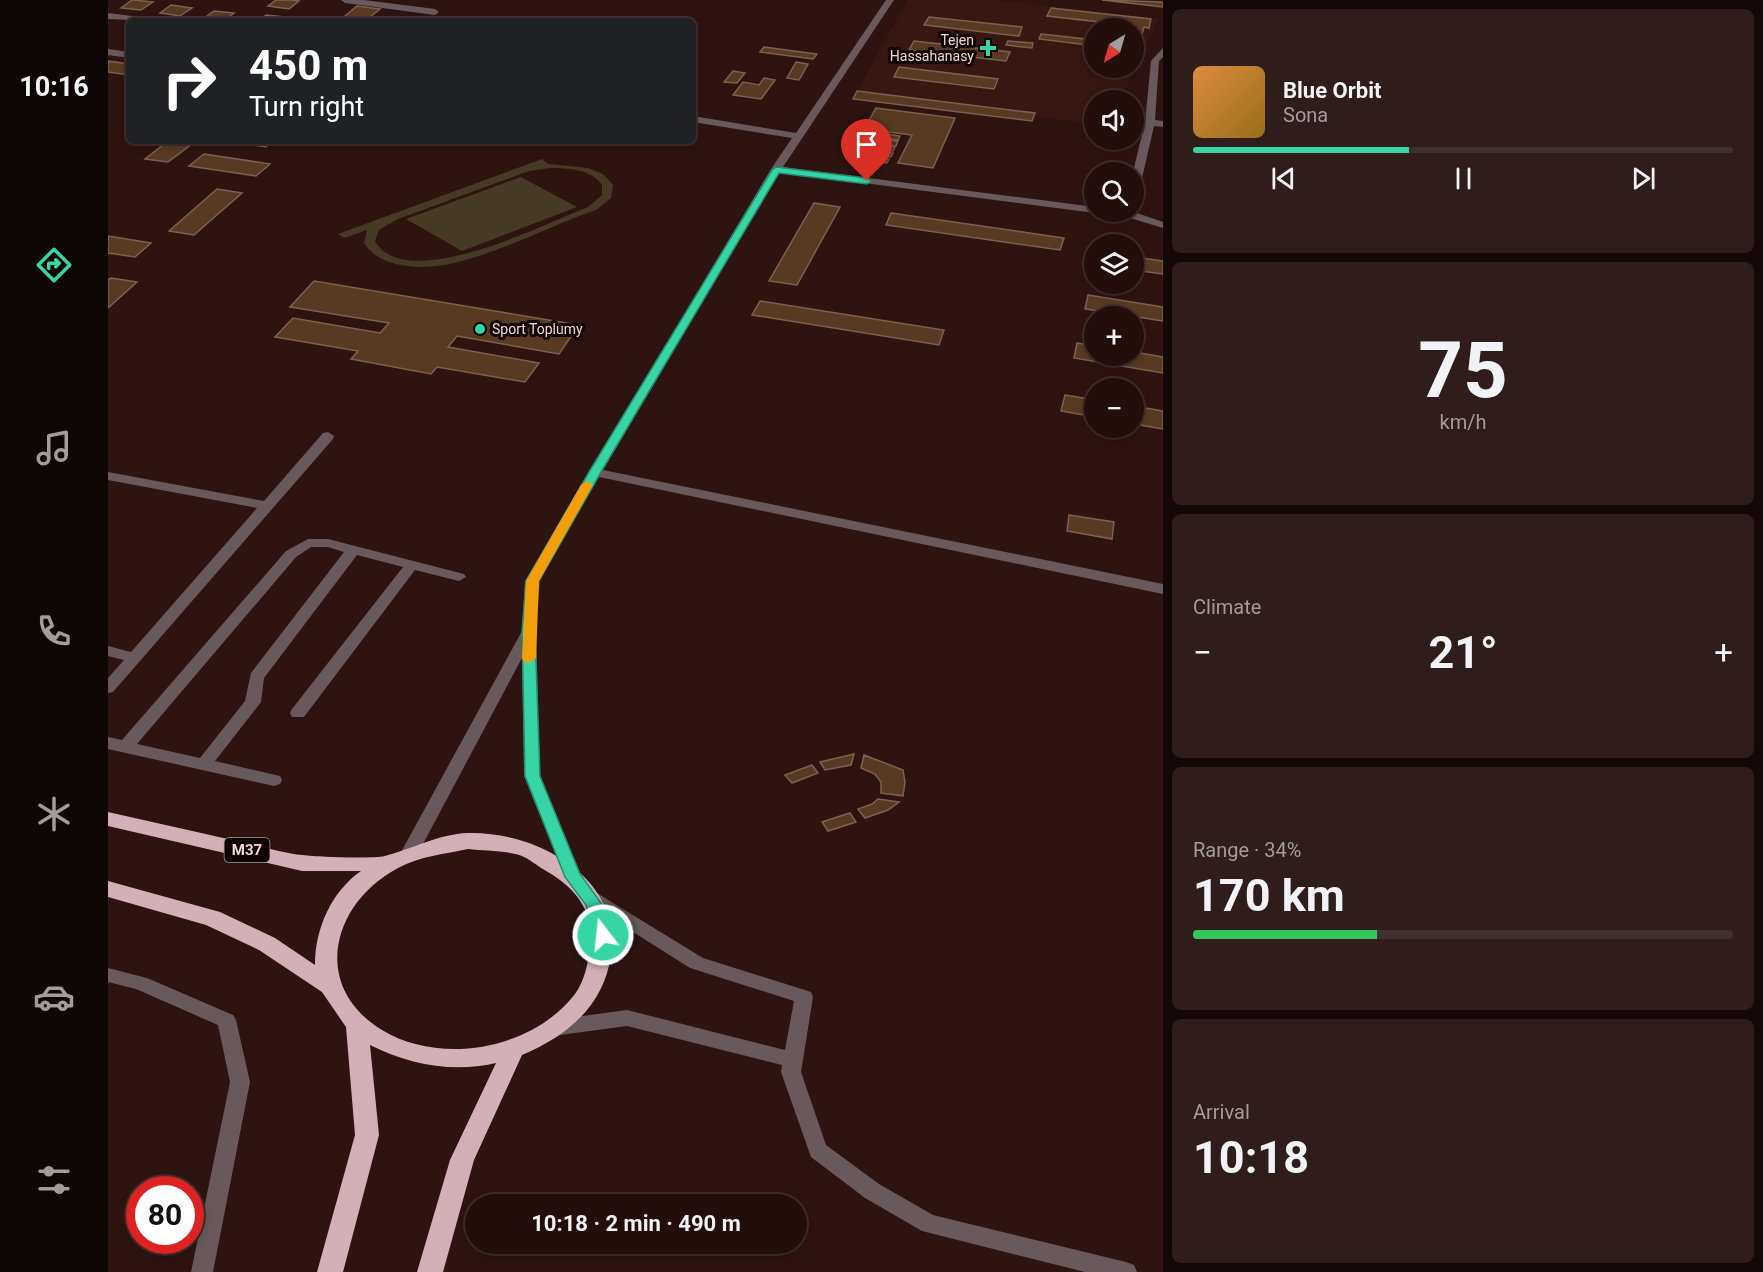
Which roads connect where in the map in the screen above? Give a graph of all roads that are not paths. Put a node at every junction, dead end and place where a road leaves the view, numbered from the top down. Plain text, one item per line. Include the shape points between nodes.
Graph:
1 (345, 0) edge
2 (890, 0) edge
3 (360, 1) edge
4 (108, 16) edge
5 (126, 18) edge
6 (430, 18) edge
7 (1163, 51) edge
8 (108, 52) edge
9 (126, 55) edge
10 (696, 119) edge
11 (1150, 122) junction
12 (1163, 123) edge
13 (798, 136) junction
14 (1141, 162) edge
15 (776, 170) junction
16 (1084, 209) edge
17 (1144, 218) edge
18 (1163, 225) edge
19 (328, 436) dead end
20 (595, 472) junction
21 (108, 476) edge
22 (267, 506) junction
23 (353, 550) junction
24 (412, 565) junction
25 (459, 577) dead end
26 (1163, 589) edge
27 (529, 632) junction
28 (108, 651) edge
29 (134, 658) junction
30 (108, 688) edge
31 (298, 713) dead end
32 (108, 743) edge
33 (125, 747) junction
34 (204, 764) junction
35 (274, 780) dead end
36 (108, 819) edge
37 (409, 854) junction
38 (387, 864) junction
39 (579, 885) junction
40 (108, 889) edge
41 (108, 975) edge
42 (328, 985) junction
43 (357, 1025) junction
44 (553, 1028) junction
45 (514, 1048) junction
46 (794, 1060) junction
47 (202, 1272) edge
48 (330, 1272) edge
49 (430, 1272) edge
50 (1126, 1272) edge

1 - 3 street
2 - 13 street
3 - 6 street via 437,9
4 - 5 street
7 - 11 street via 1155,61
8 - 9 street
10 - 13 street
11 - 12 street
11 - 14 street
13 - 15 street
15 - 16 street
15 - 20 street
17 - 18 street
19 - 22 street
20 - 26 street
20 - 27 street via 532,581
21 - 22 street
22 - 29 street
23 - 24 street
23 - 33 street via 328,543 308,543 291,554
23 - 34 street via 256,678 253,702
24 - 25 street
24 - 31 street
27 - 37 street
27 - 39 street via 532,776
28 - 29 street
29 - 30 street
32 - 33 street
33 - 34 street
34 - 35 street
36 - 38 highway, M37 via 302,862
37 - 38 highway
37 - 39 highway via 468,842 526,850
38 - 42 highway via 356,887 334,917 324,951
39 - 44 highway via 593,903 603,935 599,968 582,1000
39 - 46 street via 697,963 804,997
40 - 42 highway via 212,918 267,944
41 - 47 street via 140,983 226,1020 240,1082
42 - 43 highway via 339,1006
43 - 45 highway via 389,1046 429,1057 472,1058
43 - 48 highway via 368,1135
44 - 45 highway
44 - 46 street via 627,1018
45 - 49 highway via 462,1160
46 - 50 street via 791,1072 818,1151 872,1191 929,1224

